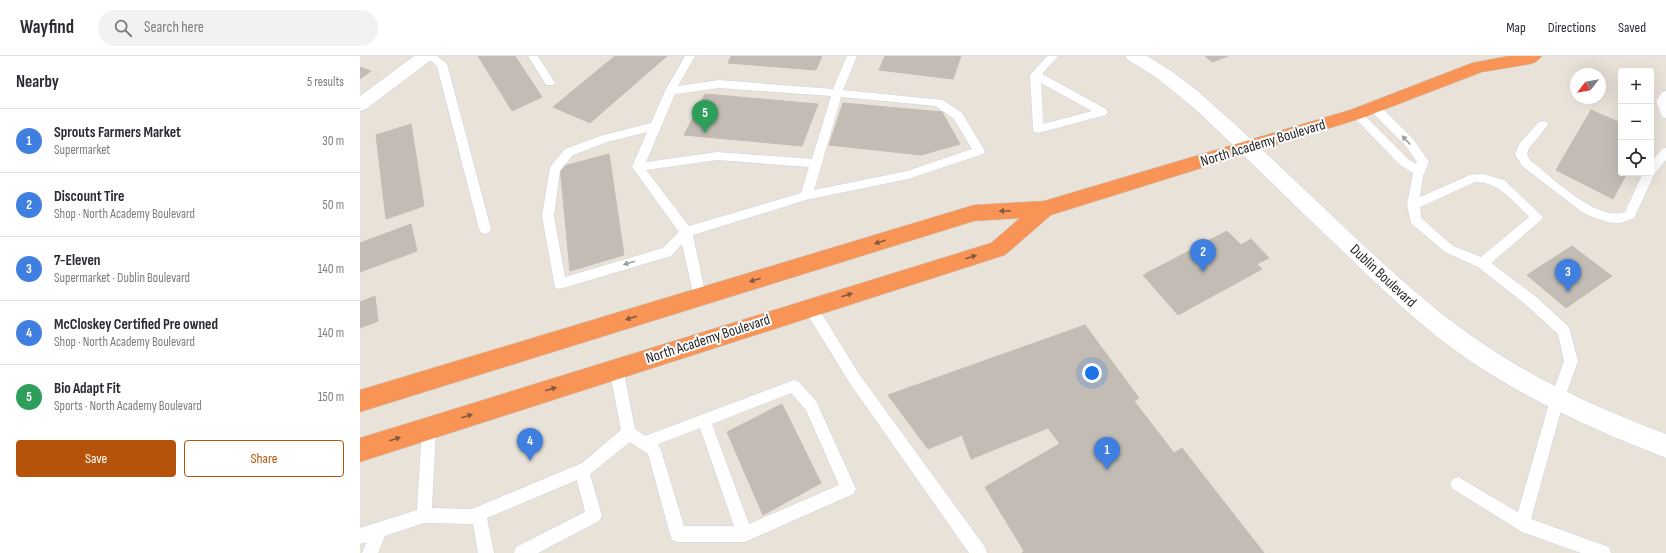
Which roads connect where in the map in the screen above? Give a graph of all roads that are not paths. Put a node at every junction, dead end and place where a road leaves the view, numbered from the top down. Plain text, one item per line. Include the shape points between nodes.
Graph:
1 (425, 56) edge
2 (430, 56) edge
3 (533, 56) edge
4 (690, 56) edge
5 (852, 56) edge
6 (1053, 56) edge
7 (1134, 56) edge
8 (1533, 56) edge
9 (1481, 61) edge
10 (1036, 75) junction
11 (550, 84) dead end
12 (670, 91) junction
13 (837, 93) junction
14 (1666, 95) edge
15 (360, 105) edge
16 (1374, 107) junction
17 (1356, 114) junction
18 (1666, 114) edge
19 (1543, 124) dead end
20 (656, 126) junction
21 (1248, 148) junction
22 (1666, 152) edge
23 (815, 163) junction
24 (638, 166) junction
25 (1654, 166) edge
26 (1418, 171) junction
27 (1648, 176) edge
28 (806, 196) junction
29 (1413, 205) junction
30 (1044, 209) junction
31 (484, 229) dead end
32 (686, 232) junction
33 (1482, 263) junction
34 (700, 297) junction
35 (810, 307) junction
36 (616, 368) junction
37 (1557, 400) junction
38 (360, 401) edge
39 (704, 420) junction
40 (429, 428) junction
41 (629, 433) junction
42 (644, 443) junction
43 (1666, 446) edge
44 (360, 450) edge
45 (582, 470) junction
46 (1458, 484) dead end
47 (479, 514) junction
48 (424, 515) junction
49 (1522, 524) junction
50 (379, 530) junction
51 (745, 534) junction
52 (360, 536) edge
53 (370, 553) edge
54 (486, 553) edge
55 (522, 553) edge
56 (979, 553) edge
57 (1604, 553) edge

1 - 15 main road
2 - 31 lane via 442,64
3 - 11 lane
4 - 12 lane
5 - 13 lane
6 - 10 lane
7 - 21 main road, Dublin Boulevard via 1176,81
8 - 9 highway, North Academy Boulevard
9 - 16 highway, North Academy Boulevard via 1419,91
10 - 10 lane via 1038,129 1102,112 1055,86
12 - 13 lane via 720,84
12 - 20 lane
13 - 23 lane
13 - 28 lane via 939,103 958,116 979,151 908,175
14 - 18 lane via 1661,101
16 - 17 highway, North Academy Boulevard
26 -> 16 lane via 1423,162 1410,143
17 - 21 highway, North Academy Boulevard
17 - 26 lane via 1404,162
19 - 27 lane via 1524,146 1521,154 1526,163 1588,210 1605,217 1620,219 1630,216
20 - 24 lane
32 -> 20 lane via 666,252 560,284 548,216 554,170 569,152 604,139
21 - 30 highway, North Academy Boulevard
21 - 37 main road, Dublin Boulevard via 1414,306 1491,362
22 - 25 lane
23 - 24 lane via 717,156
23 - 28 lane
24 - 32 lane
26 - 29 lane
28 - 32 lane
29 - 33 lane via 1415,220 1449,249
29 - 33 lane via 1474,178 1500,183 1537,216
30 -> 34 highway, North Academy Boulevard via 974,213
35 -> 30 highway, North Academy Boulevard via 998,249
32 - 34 lane
33 - 37 lane via 1530,300 1564,332 1571,361
34 -> 38 highway, North Academy Boulevard
35 - 36 highway, North Academy Boulevard
35 - 56 lane via 854,378
40 -> 36 highway, North Academy Boulevard
36 - 41 lane
37 - 43 main road, Dublin Boulevard
37 - 49 lane
39 - 42 lane
39 - 51 lane
39 - 51 lane via 794,386 811,406 848,489
44 -> 40 highway, North Academy Boulevard
40 - 48 lane
41 - 42 lane
41 - 45 lane
42 - 51 lane via 654,450 678,534
45 - 47 lane
45 - 55 lane via 594,516
46 - 49 lane
47 - 48 lane via 472,517
47 - 54 lane
48 - 50 lane
49 - 57 lane
50 - 52 lane
50 - 53 lane

